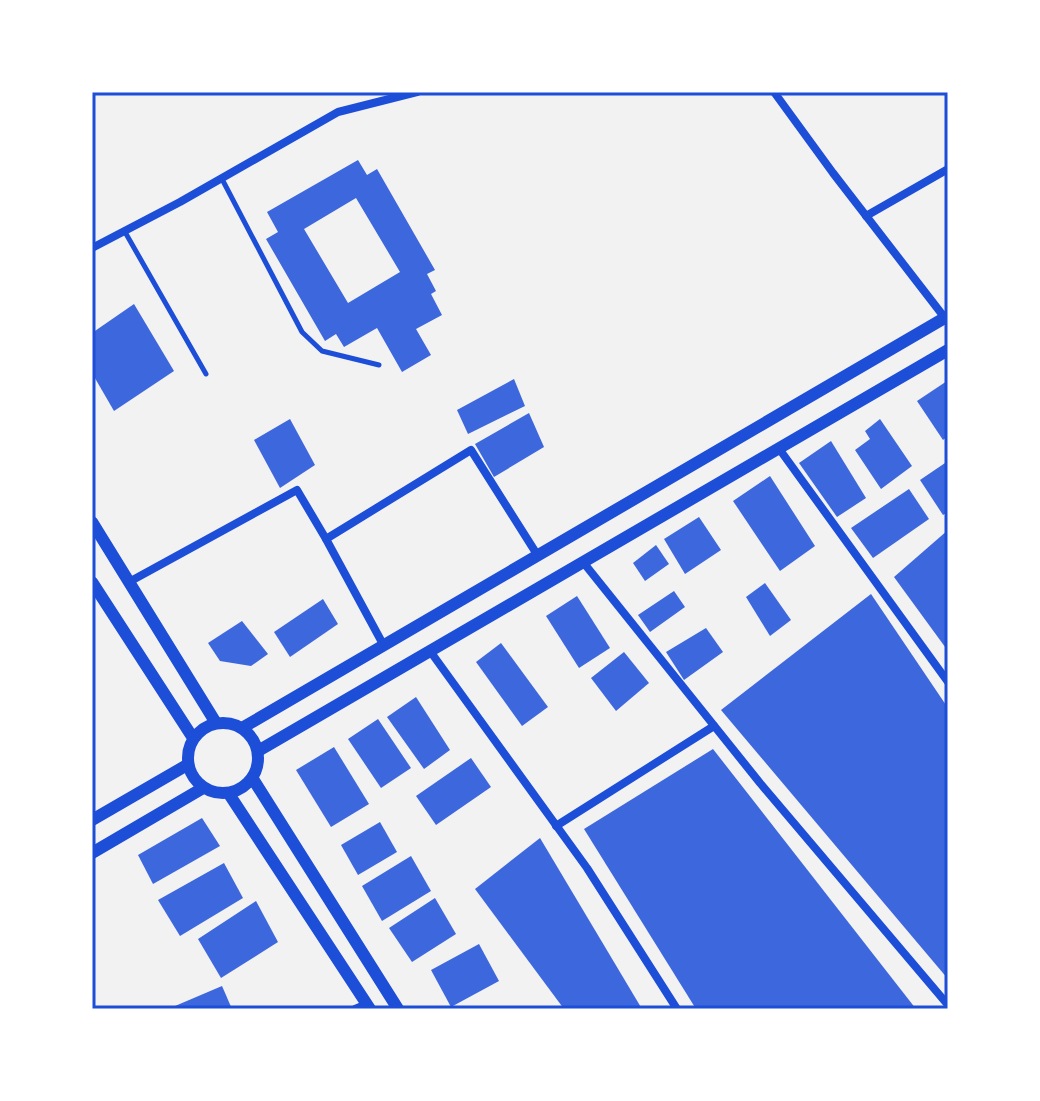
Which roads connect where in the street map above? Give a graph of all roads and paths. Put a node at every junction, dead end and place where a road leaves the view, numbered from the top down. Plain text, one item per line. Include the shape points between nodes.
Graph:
1 (417, 92) edge
2 (774, 92) edge
3 (382, 96) edge
4 (948, 169) edge
5 (221, 178) junction
6 (866, 216) junction
7 (124, 231) junction
8 (92, 248) edge
9 (947, 319) edge
10 (948, 350) edge
11 (379, 365) dead end
12 (206, 374) dead end
13 (780, 450) junction
14 (92, 522) edge
15 (326, 539) junction
16 (538, 556) junction
17 (583, 562) junction
18 (92, 582) edge
19 (129, 582) junction
20 (384, 646) junction
21 (430, 651) junction
22 (948, 682) edge
23 (216, 723) junction
24 (714, 726) junction
25 (242, 728) junction
26 (193, 738) junction
27 (258, 751) junction
28 (187, 765) junction
29 (253, 779) junction
30 (203, 788) junction
31 (229, 794) junction
32 (92, 820) edge
33 (556, 826) junction
34 (92, 853) edge
35 (948, 1005) edge
36 (364, 1007) edge
37 (398, 1009) edge
38 (677, 1009) edge

1 - 3 street
2 - 6 street
3 - 5 street via 338,112
4 - 6 street
5 - 7 street
5 - 11 lane via 302,332 322,351
6 - 9 street
7 - 8 street
7 - 12 lane
9 - 16 street
10 - 13 street
13 - 17 street
13 - 22 street
14 - 19 street
15 - 16 street via 471,450
15 - 19 street via 297,490
15 - 20 street
16 - 20 street
17 - 21 street
17 - 24 street
18 - 26 street
19 - 23 street
20 - 25 street
21 - 27 street
21 - 33 street
23 - 25 street
23 - 26 street
24 - 33 street
24 - 35 street
25 - 27 street
26 - 28 street
27 - 29 street
28 - 30 street
28 - 32 street
29 - 31 street
29 - 37 street
30 - 31 street
30 - 34 street
31 - 36 street
33 - 38 street

